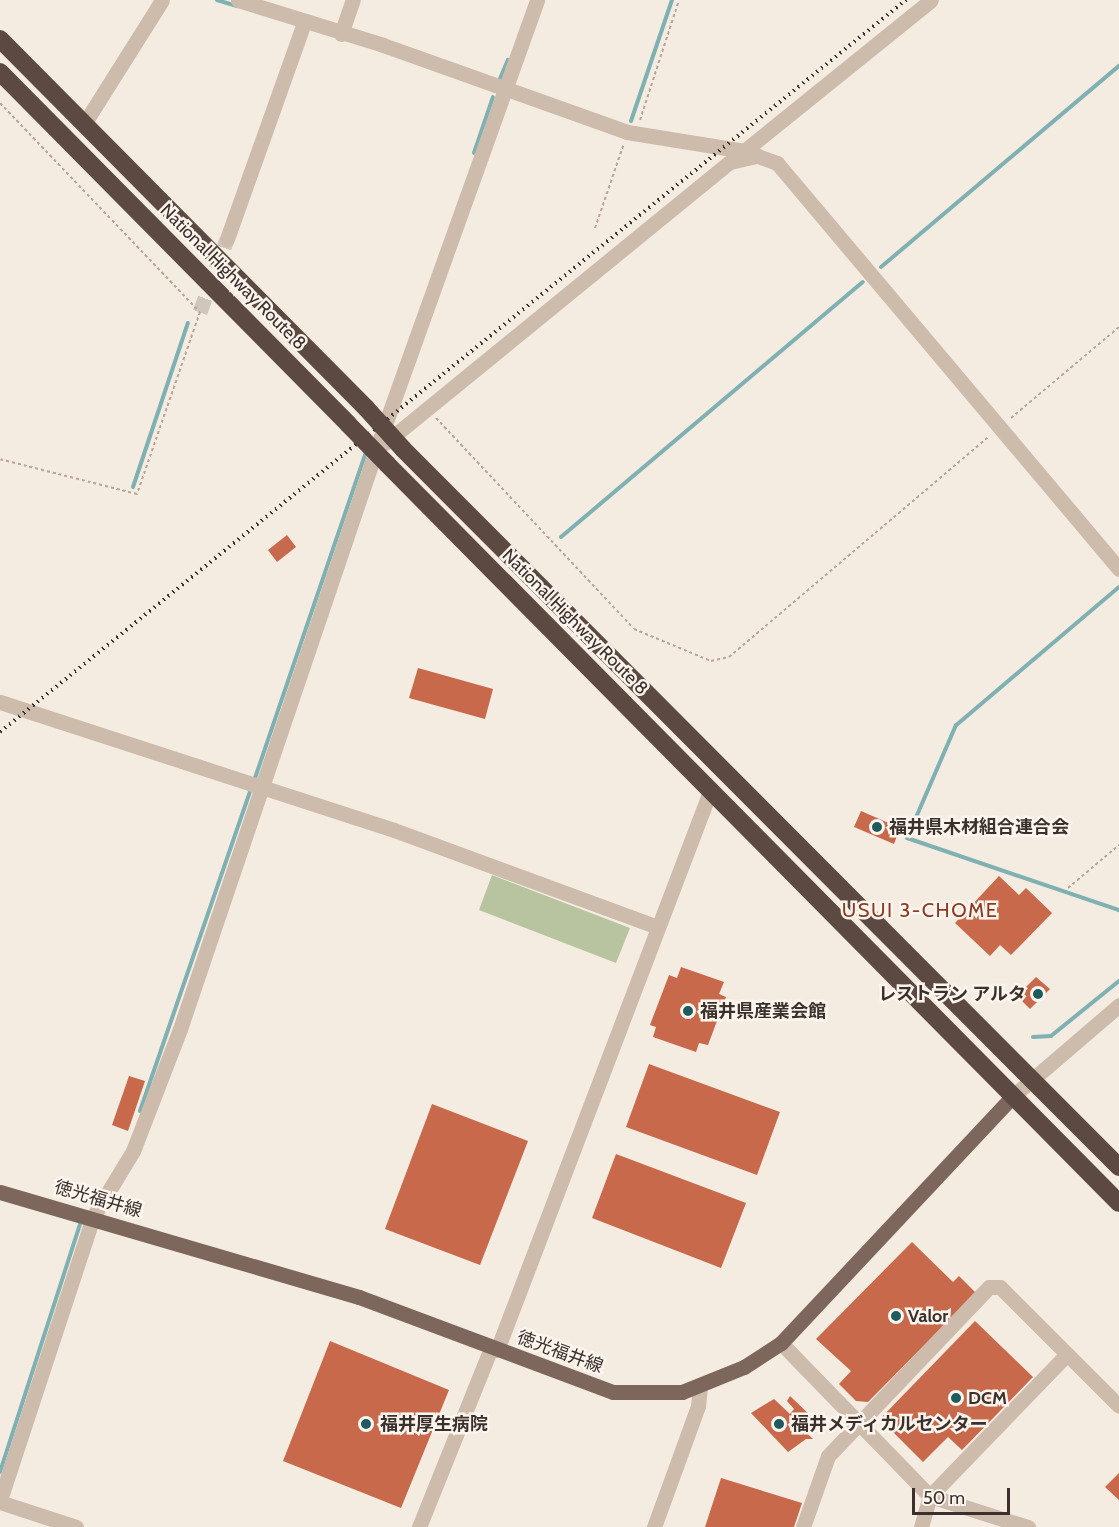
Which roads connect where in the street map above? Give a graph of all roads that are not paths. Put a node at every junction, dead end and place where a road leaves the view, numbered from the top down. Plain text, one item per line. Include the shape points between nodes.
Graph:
1 (162, 0) edge
2 (238, 0) edge
3 (353, 0) edge
4 (537, 0) edge
5 (931, 0) edge
6 (304, 23) junction
7 (341, 34) junction
8 (0, 39) edge
9 (0, 72) edge
10 (503, 89) junction
11 (84, 124) junction
12 (750, 154) junction
13 (227, 238) tunnel mouth
14 (381, 457) junction
15 (1119, 568) edge
16 (0, 702) edge
17 (262, 786) junction
18 (711, 789) junction
19 (658, 927) junction
20 (1119, 1005) edge
21 (1032, 1078) junction
22 (1013, 1096) junction
23 (1119, 1167) edge
24 (0, 1192) edge
25 (1119, 1203) edge
26 (93, 1217) junction
27 (781, 1343) junction
28 (494, 1349) junction
29 (1067, 1354) junction
30 (699, 1387) junction
31 (1119, 1406) edge
32 (859, 1423) junction
33 (930, 1496) junction
34 (0, 1501) edge
35 (76, 1527) edge
36 (419, 1527) edge
37 (654, 1527) edge
38 (803, 1527) edge
39 (921, 1527) edge
40 (1028, 1527) edge

1 - 11 street
2 - 6 street
3 - 7 street
4 - 10 street
5 - 12 street
6 - 7 street
6 - 13 street
7 - 10 street via 383,45
8 - 11 highway, National Highway Route 8
9 - 14 highway, National Highway Route 8, bridge
10 - 12 street via 632,132
10 - 14 street
11 - 21 highway, National Highway Route 8, bridge via 858,909
12 - 14 street via 730,162 427,409
12 - 15 street via 777,163
14 - 17 street
14 - 18 highway, National Highway Route 8
16 - 17 street
17 - 19 street
17 - 26 street via 180,1029 133,1151
18 - 19 street
18 - 22 highway, National Highway Route 8
19 - 28 street
20 - 21 street
21 - 22 street
21 - 23 highway, National Highway Route 8
22 - 25 highway, National Highway Route 8
22 - 27 main road, 徳光福井線
24 - 26 main road, 徳光福井線
26 - 28 main road, 徳光福井線 via 349,1293
26 - 34 street
27 - 30 main road, 徳光福井線 via 744,1367
27 - 32 street
28 - 30 main road, 徳光福井線 via 613,1392 682,1392
28 - 36 street
29 - 31 street
29 - 32 street via 1000,1287 989,1287
29 - 33 street
30 - 37 street via 698,1406
32 - 33 street
32 - 38 street via 828,1456
33 - 39 street
33 - 40 street
34 - 35 street

